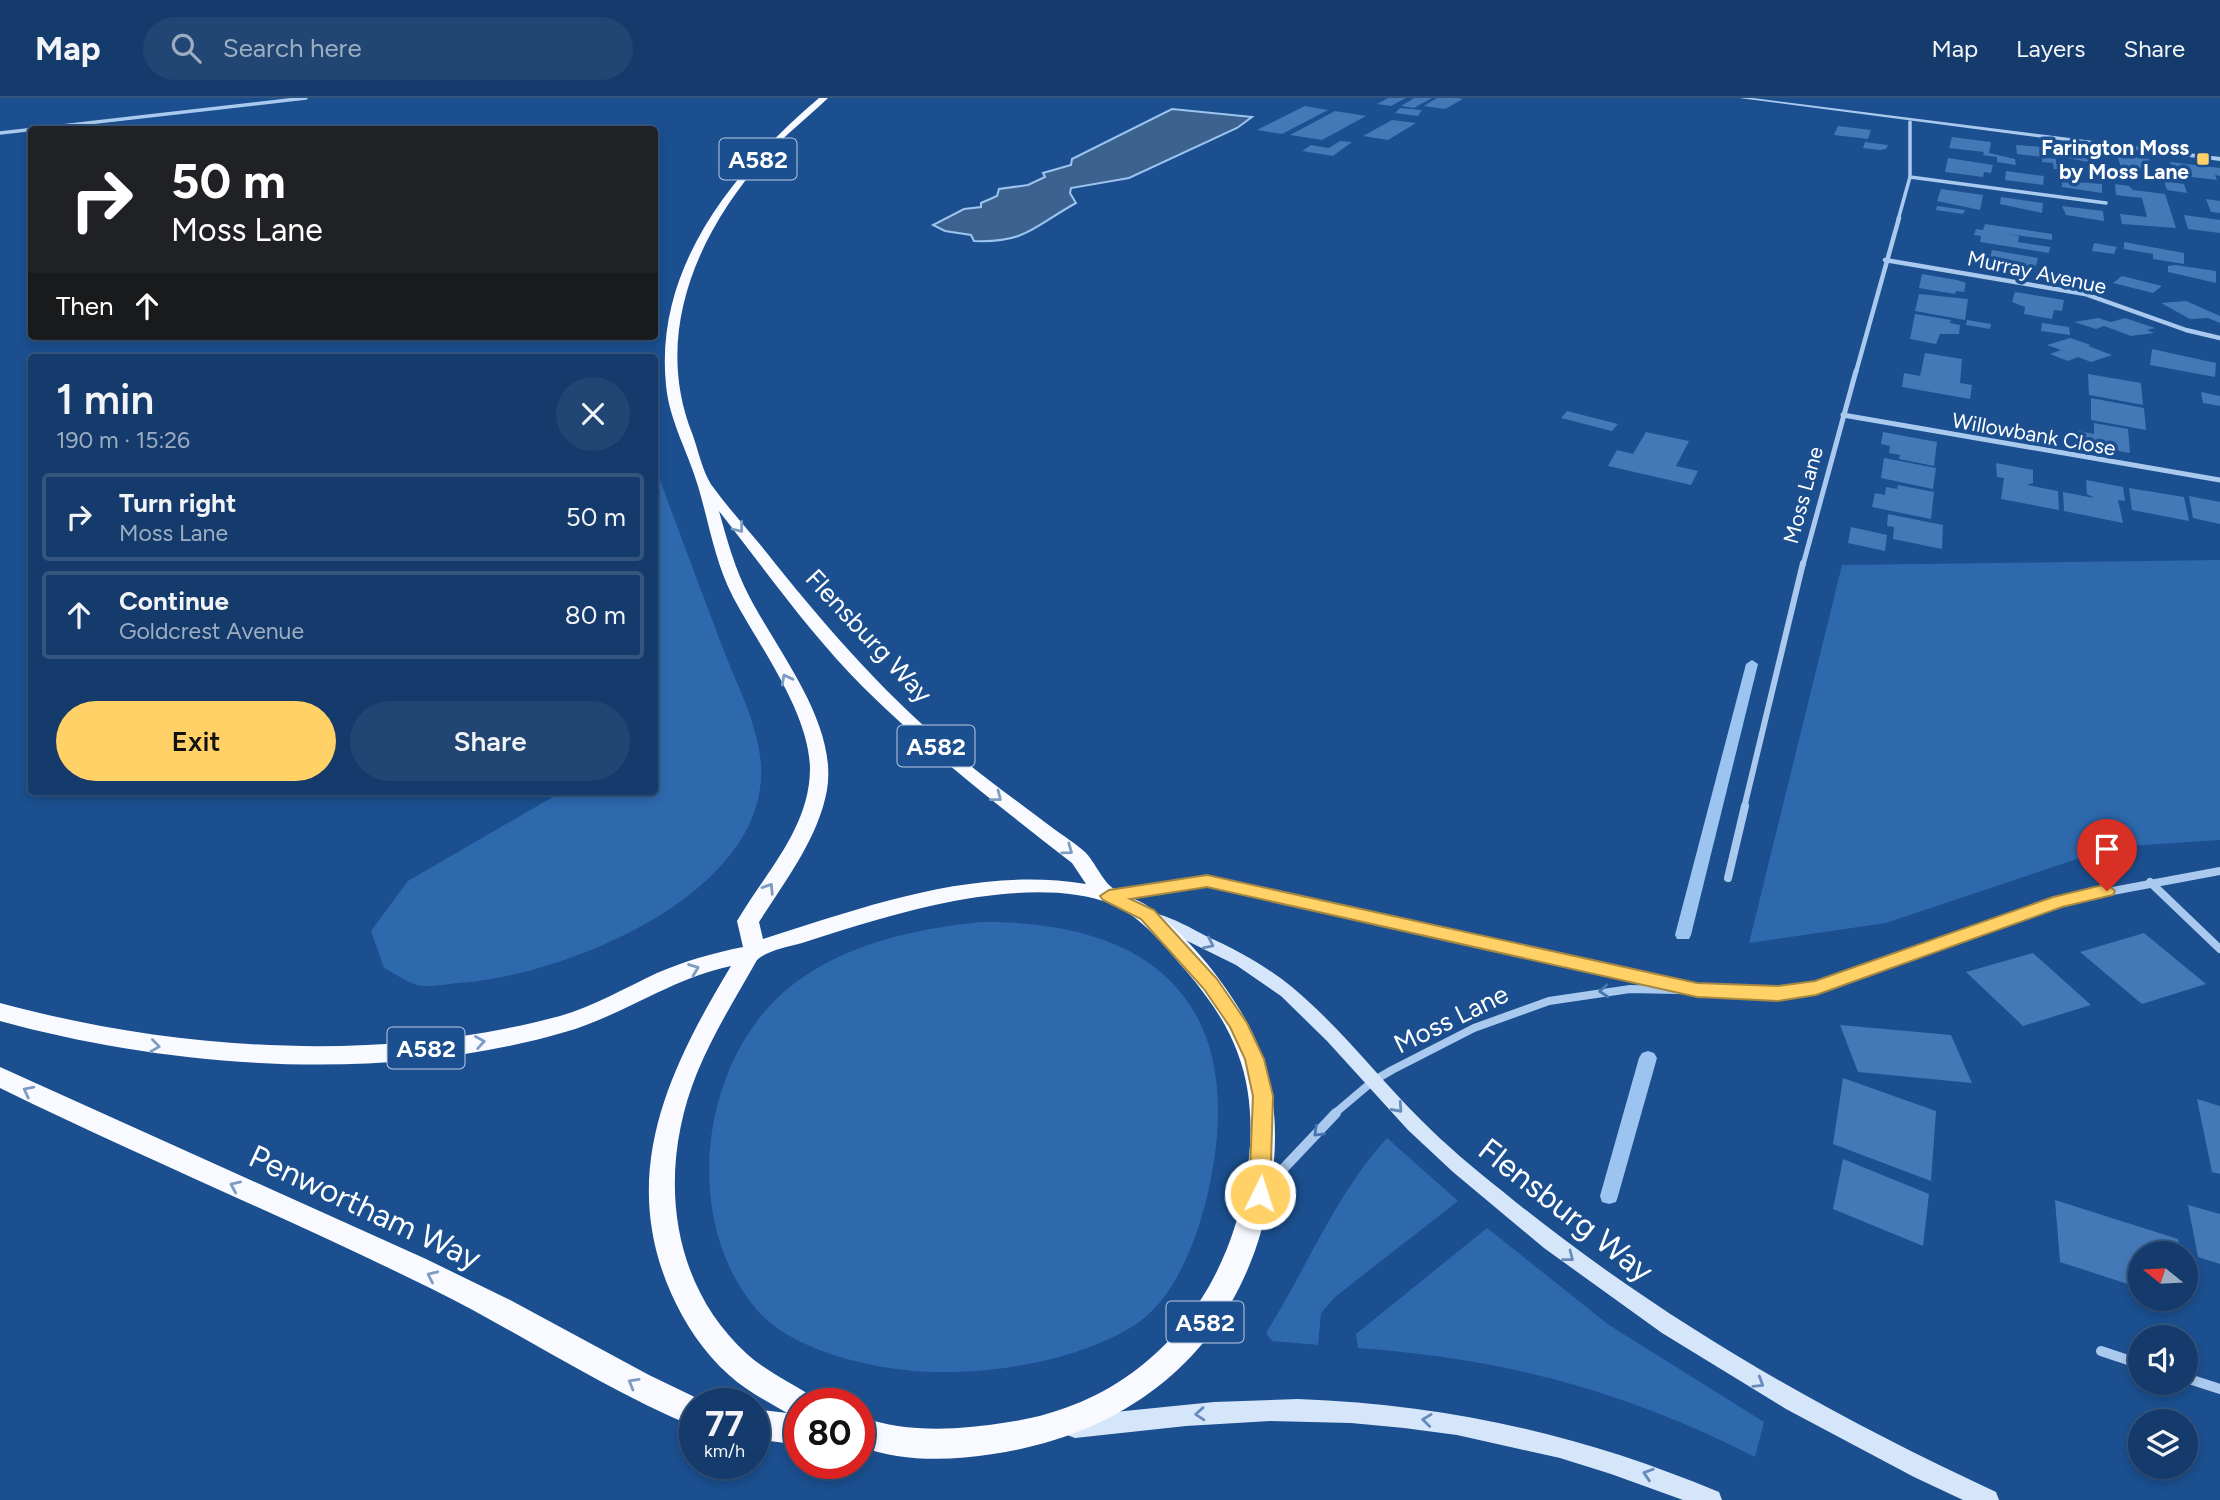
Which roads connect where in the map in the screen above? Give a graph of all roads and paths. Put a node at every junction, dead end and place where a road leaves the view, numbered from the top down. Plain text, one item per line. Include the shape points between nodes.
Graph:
1 (306, 98) edge
2 (824, 98) edge
3 (1741, 98) edge
4 (1910, 122) junction
5 (61, 126) edge
6 (28, 130) edge
7 (0, 133) edge
8 (2220, 159) edge
9 (1910, 177) junction
10 (2106, 203) dead end
11 (1885, 260) junction
12 (2220, 338) edge
13 (1843, 415) junction
14 (2220, 480) edge
15 (704, 482) junction
16 (2220, 871) edge
17 (1728, 878) dead end
18 (2150, 882) junction
19 (1106, 895) junction
20 (1147, 915) junction
21 (2220, 949) edge
22 (752, 952) junction
23 (1697, 990) junction
24 (0, 1012) edge
25 (0, 1077) edge
26 (1374, 1080) junction
27 (1260, 1194) junction
28 (2101, 1351) dead end
29 (2128, 1360) edge
30 (2198, 1382) edge
31 (2220, 1389) edge
32 (784, 1395) edge
33 (679, 1405) edge
34 (1049, 1430) junction
35 (875, 1438) edge
36 (1711, 1500) edge
37 (1988, 1500) edge

1 - 5 street
2 - 15 highway, Flensburg Way / A582 via 769,146 735,188 707,232 678,302 670,348 672,384 678,420
3 - 4 street
4 - 8 street
4 - 9 street, Moss Lane
6 - 7 street
9 - 10 street
9 - 11 street, Moss Lane
11 - 12 street, Murray Avenue via 2085,294
11 - 13 street, Moss Lane
13 - 14 street, Willowbank Close
13 - 17 street, Moss Lane via 1787,622
15 -> 19 highway, Flensburg Way / A582 via 808,615 869,683 961,768 1079,858
22 -> 15 highway, Flensburg Way / A582 via 748,921 807,822 817,788 818,756 798,702 730,575
16 - 18 street
18 - 21 street
18 - 23 street via 2059,901 1816,988 1778,993
19 - 20 highway, A582
19 - 22 highway, A582 via 1029,887 961,893 884,910
19 - 23 street, Moss Lane via 1207,881
20 -> 26 main road, Flensburg Way via 1256,970 1286,992
20 - 27 highway, A582 via 1211,984 1238,1023 1255,1059 1263,1096
24 -> 22 highway, A582 via 88,1035 194,1051 310,1054 399,1050 469,1044 567,1023 697,966
22 - 32 highway via 710,1022 678,1091 666,1134 661,1187 664,1240 682,1291 710,1337 739,1366
23 -> 26 street, Moss Lane via 1609,991 1536,1003 1474,1026
33 -> 25 highway, Penwortham Way via 464,1291
26 -> 27 street, Moss Lane via 1303,1146
26 -> 37 main road, Flensburg Way via 1404,1115 1485,1188 1633,1304 1793,1404
27 - 34 highway, A582 via 1244,1251 1214,1312 1139,1385 1085,1417
28 - 29 street
30 - 31 street
34 - 35 highway, A582 via 944,1445
36 -> 34 main road via 1594,1456 1456,1423 1390,1415 1243,1411

